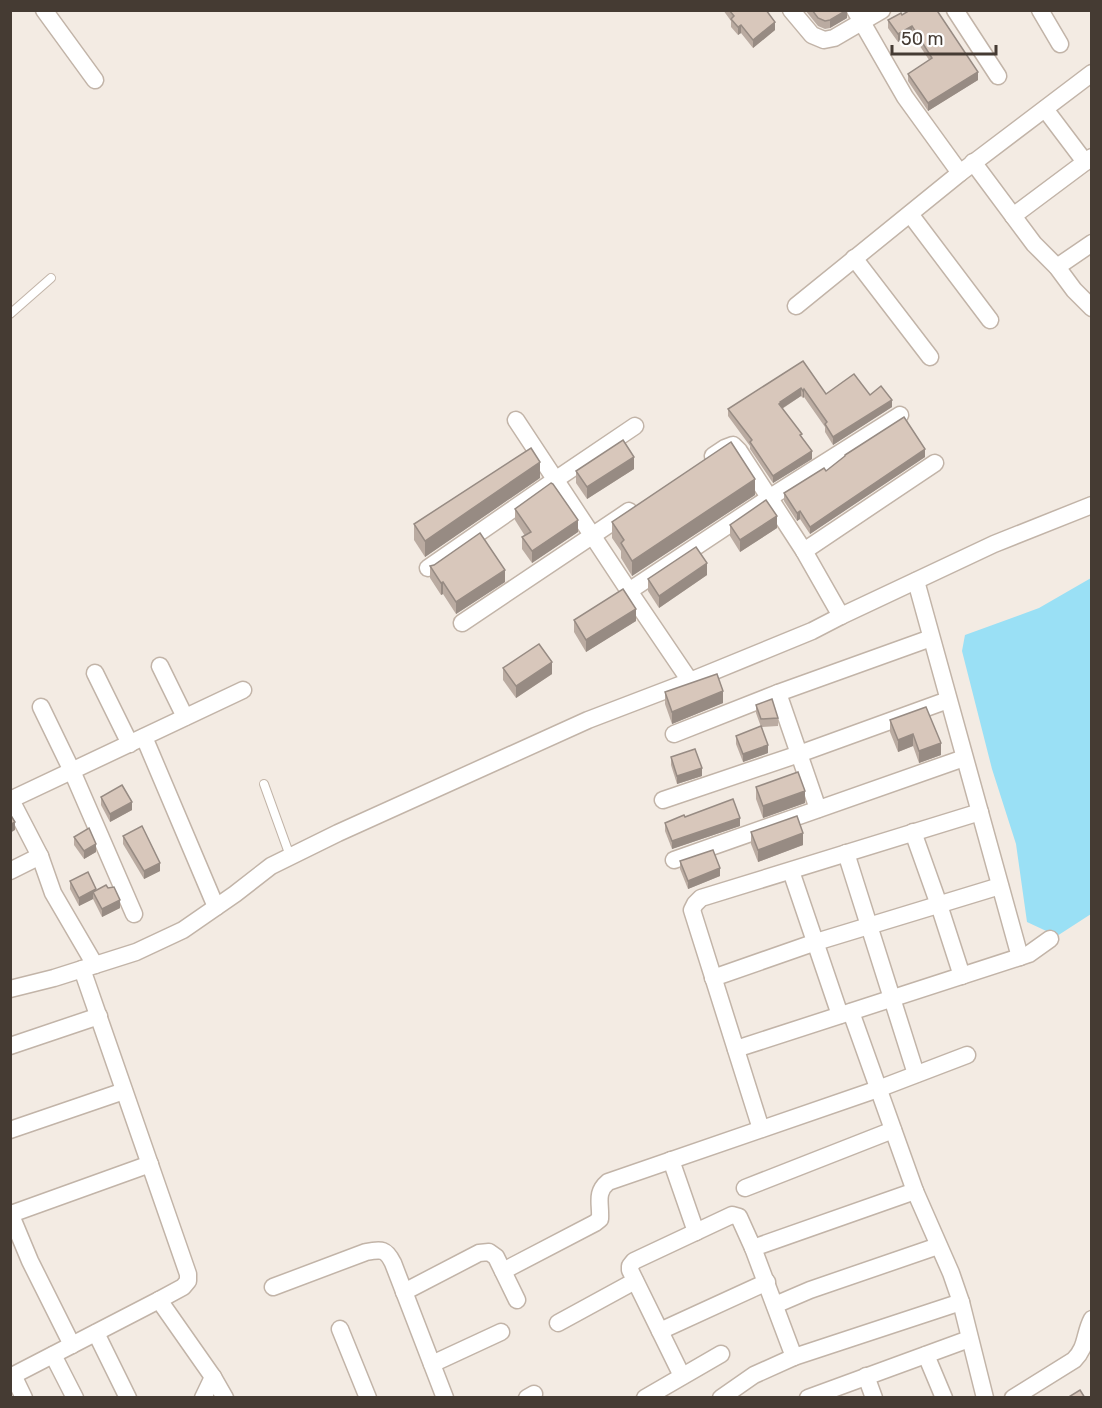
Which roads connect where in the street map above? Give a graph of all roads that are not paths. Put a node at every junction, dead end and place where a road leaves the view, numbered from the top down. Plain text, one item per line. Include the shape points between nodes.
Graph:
1 (44, 10) edge
2 (791, 10) edge
3 (882, 10) edge
4 (955, 10) edge
5 (1040, 10) edge
6 (858, 17) edge
7 (1060, 44) dead end
8 (1092, 74) edge
9 (998, 76) dead end
10 (95, 80) dead end
11 (1045, 109) junction
12 (1088, 159) edge
13 (973, 162) junction
14 (960, 173) junction
15 (910, 214) junction
16 (1013, 216) junction
17 (1092, 243) edge
18 (855, 258) junction
19 (1057, 267) junction
20 (51, 278) dead end
21 (796, 306) dead end
22 (1092, 308) edge
23 (12, 310) edge
24 (990, 320) dead end
25 (930, 357) dead end
26 (900, 415) dead end
27 (516, 420) dead end
28 (634, 426) dead end
29 (935, 463) dead end
30 (697, 467) edge
31 (555, 480) junction
32 (769, 498) junction
33 (639, 504) edge
34 (1092, 505) edge
35 (592, 535) junction
36 (804, 552) junction
37 (429, 568) edge
38 (916, 581) junction
39 (629, 591) junction
40 (841, 616) junction
41 (462, 623) dead end
42 (931, 638) junction
43 (160, 666) dead end
44 (95, 673) dead end
45 (690, 681) junction
46 (243, 690) dead end
47 (778, 693) junction
48 (948, 700) junction
49 (41, 707) dead end
50 (185, 717) junction
51 (674, 734) dead end
52 (137, 740) junction
53 (799, 754) junction
54 (964, 758) junction
55 (72, 771) junction
56 (264, 784) dead end
57 (11, 800) edge
58 (663, 800) dead end
59 (818, 809) junction
60 (980, 812) junction
61 (913, 832) junction
62 (846, 853) junction
63 (40, 856) junction
64 (290, 856) junction
65 (674, 860) dead end
66 (10, 871) edge
67 (791, 871) junction
68 (1000, 886) junction
69 (939, 904) junction
70 (216, 907) junction
71 (134, 914) dead end
72 (869, 926) junction
73 (1050, 939) dead end
74 (816, 942) junction
75 (1020, 957) junction
76 (89, 967) junction
77 (962, 976) junction
78 (713, 978) junction
79 (10, 989) edge
80 (892, 998) junction
81 (846, 1013) junction
82 (99, 1016) junction
83 (10, 1046) edge
84 (736, 1049) junction
85 (967, 1056) dead end
86 (916, 1074) junction
87 (878, 1089) junction
88 (124, 1090) junction
89 (761, 1129) junction
90 (10, 1130) edge
91 (893, 1130) junction
92 (670, 1161) junction
93 (150, 1164) junction
94 (744, 1188) dead end
95 (915, 1191) junction
96 (11, 1214) edge
97 (696, 1232) junction
98 (938, 1246) junction
99 (753, 1248) junction
100 (503, 1271) junction
101 (635, 1281) junction
102 (766, 1282) junction
103 (273, 1287) dead end
104 (404, 1292) junction
105 (159, 1300) junction
106 (517, 1300) dead end
107 (961, 1302) junction
108 (775, 1305) junction
109 (1092, 1319) edge
110 (558, 1323) dead end
111 (1092, 1324) edge
112 (340, 1329) dead end
113 (660, 1331) junction
114 (501, 1332) dead end
115 (96, 1333) junction
116 (969, 1339) junction
117 (1092, 1344) edge
118 (72, 1345) junction
119 (721, 1354) dead end
120 (53, 1355) junction
121 (926, 1355) junction
122 (794, 1358) junction
123 (432, 1364) junction
124 (12, 1376) edge
125 (682, 1376) junction
126 (866, 1376) junction
127 (213, 1377) junction
128 (828, 1394) edge
129 (649, 1396) edge
130 (729, 1396) edge
131 (24, 1398) edge
132 (75, 1398) edge
133 (128, 1398) edge
134 (203, 1398) edge
135 (225, 1398) edge
136 (368, 1398) edge
137 (445, 1398) edge
138 (808, 1398) edge
139 (874, 1398) edge
140 (944, 1398) edge
141 (985, 1398) edge
142 (1013, 1398) edge

1 - 10 street
2 - 6 street via 812,35 824,40 834,38
3 - 6 street
4 - 9 street
5 - 7 street
6 - 14 street via 905,97
8 - 11 street
11 - 12 street
11 - 13 street
12 - 16 street
13 - 14 street
13 - 16 street
14 - 15 street
15 - 18 street
15 - 24 street
16 - 19 street
17 - 19 street
18 - 21 street
18 - 25 street
19 - 22 street
20 - 23 lane
26 - 32 street
27 - 31 street
28 - 31 street
29 - 36 street
30 - 32 street via 733,446
31 - 35 street
31 - 37 street
32 - 36 street
32 - 39 street
33 - 35 street
34 - 38 street via 994,544
35 - 39 street
35 - 41 street
36 - 40 street
38 - 40 street
38 - 42 street
39 - 45 street
40 - 45 street
42 - 47 street
42 - 48 street
43 - 50 street
44 - 52 street
45 - 64 street via 578,724
46 - 50 street
47 - 51 street
47 - 53 street
48 - 53 street
48 - 54 street
49 - 55 street
50 - 52 street
52 - 55 street
52 - 70 street
53 - 58 street
53 - 59 street
54 - 59 street
54 - 60 street
55 - 57 street
55 - 71 street
56 - 64 lane
57 - 63 street
59 - 65 street
60 - 61 street
60 - 68 street
61 - 62 street
61 - 69 street
62 - 67 street
62 - 72 street
63 - 66 street
63 - 76 street via 53,893
64 - 70 street
67 - 74 street
67 - 78 street via 701,898 695,904 692,910
68 - 69 street
68 - 75 street
69 - 72 street
69 - 77 street
70 - 76 street via 183,930 136,952
72 - 74 street
72 - 80 street
73 - 75 street
74 - 78 street
74 - 81 street
75 - 77 street
76 - 79 street
76 - 82 street
77 - 80 street
78 - 84 street
80 - 81 street
80 - 86 street
81 - 84 street
81 - 87 street
82 - 83 street
82 - 88 street
84 - 89 street
85 - 86 street
86 - 87 street
87 - 89 street
87 - 91 street
88 - 90 street
88 - 93 street
89 - 92 street
91 - 94 street
91 - 95 street
92 - 97 street
92 - 100 street via 608,1182 599,1194 600,1218 595,1223
93 - 96 street
93 - 105 street via 188,1274 183,1287
95 - 98 street
95 - 99 street
96 - 118 street
97 - 99 street via 736,1215
97 - 101 street via 631,1263
98 - 107 street
98 - 108 street
99 - 102 street
100 - 104 street via 496,1257 489,1252 479,1253
100 - 106 street
101 - 110 street
101 - 113 street
102 - 108 street
102 - 113 street
103 - 104 street via 377,1250 389,1255
104 - 123 street
105 - 115 street
105 - 127 street
107 - 116 street
107 - 122 street
108 - 122 street
109 - 142 street via 1081,1353 1074,1360
111 - 117 street
112 - 136 street
113 - 125 street
114 - 123 street
115 - 118 street
115 - 133 street
116 - 121 street
116 - 141 street
118 - 120 street
119 - 125 street
120 - 124 street
120 - 132 street
121 - 126 street
121 - 140 street
122 - 130 street via 754,1376
123 - 137 street
124 - 131 street
125 - 129 street
126 - 128 street
126 - 139 street
127 - 134 street
127 - 135 street
128 - 138 street

